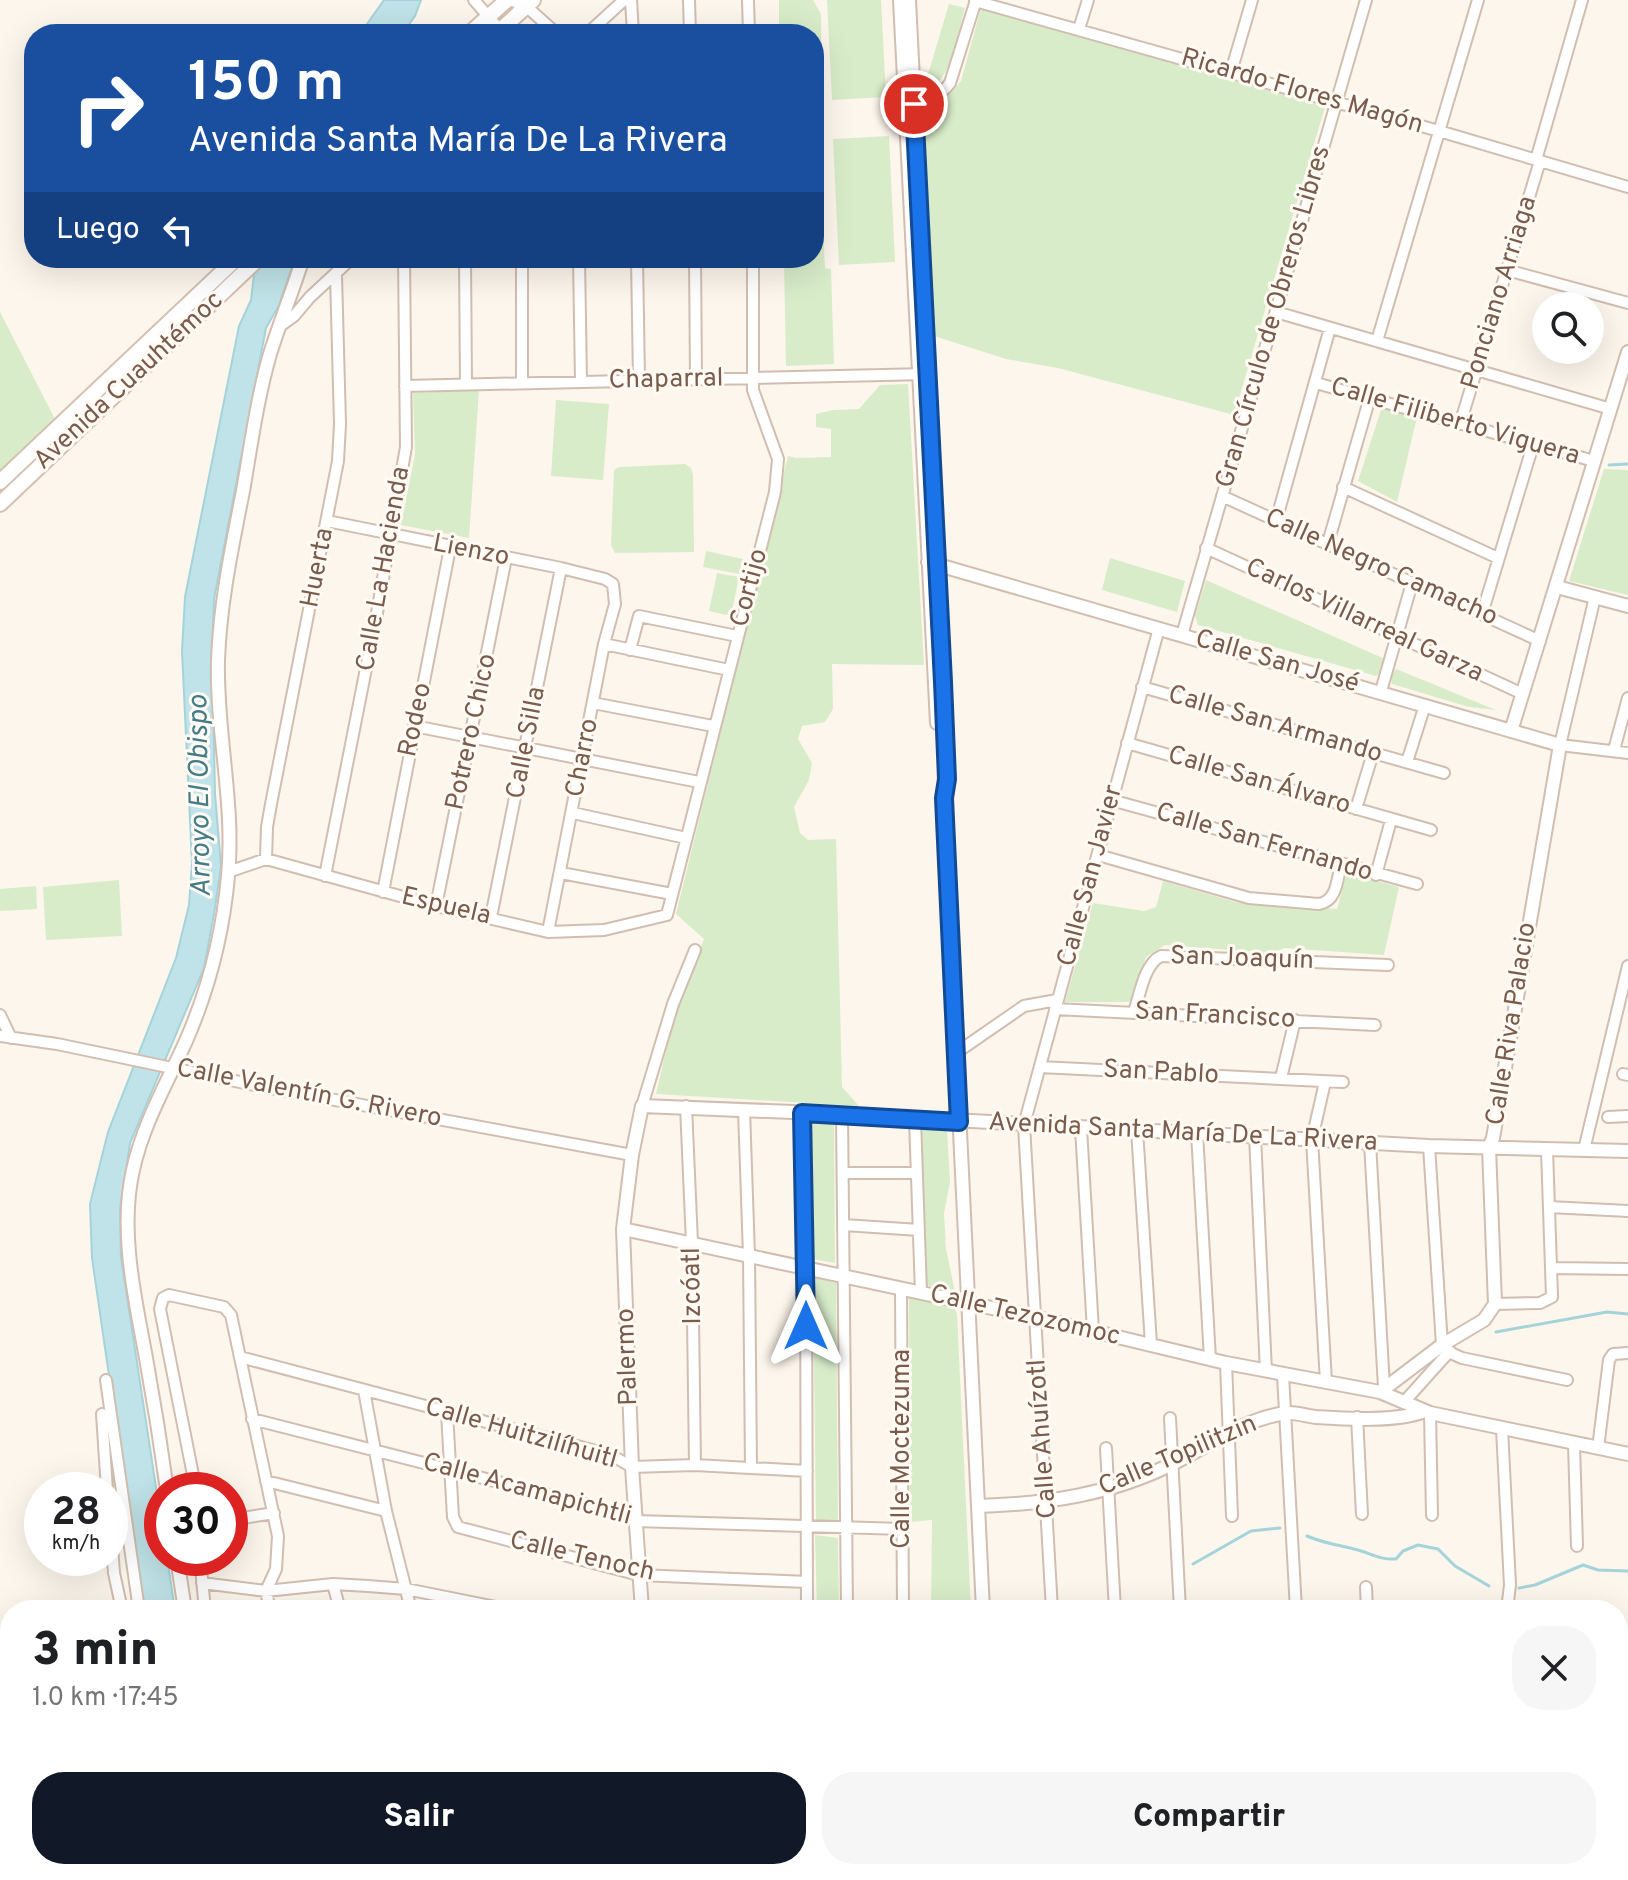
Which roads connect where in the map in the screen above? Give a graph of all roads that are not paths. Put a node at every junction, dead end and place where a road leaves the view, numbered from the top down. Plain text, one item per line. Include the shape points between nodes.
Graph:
1 (474, 0) edge
2 (508, 0) edge
3 (624, 0) edge
4 (631, 0) edge
5 (689, 0) edge
6 (748, 0) edge
7 (900, 0) edge
8 (909, 0) edge
9 (976, 0) edge
10 (1088, 0) edge
11 (1252, 0) edge
12 (1366, 0) edge
13 (1478, 0) edge
14 (1582, 0) edge
15 (530, 3) edge
16 (487, 16) junction
17 (479, 24) edge
18 (492, 24) edge
19 (507, 24) edge
20 (548, 24) edge
21 (598, 24) edge
22 (632, 24) edge
23 (690, 24) edge
24 (749, 24) edge
25 (1079, 29) junction
26 (1231, 72) junction
27 (1338, 102) junction
28 (910, 104) junction
29 (1439, 131) junction
30 (1538, 161) junction
31 (1628, 187) edge
32 (238, 268) edge
33 (238, 268) edge
34 (300, 268) edge
35 (343, 268) edge
36 (404, 268) edge
37 (465, 268) edge
38 (522, 268) edge
39 (579, 268) edge
40 (637, 268) edge
41 (695, 268) edge
42 (753, 268) edge
43 (1507, 270) junction
44 (336, 275) junction
45 (1628, 303) edge
46 (1276, 312) junction
47 (290, 314) junction
48 (1330, 328) junction
49 (1377, 341) junction
50 (1628, 352) edge
51 (1478, 370) junction
52 (923, 374) junction
53 (753, 378) junction
54 (696, 379) junction
55 (639, 380) junction
56 (581, 382) junction
57 (1624, 382) edge
58 (522, 383) junction
59 (1316, 383) junction
60 (466, 384) junction
61 (405, 386) junction
62 (1370, 397) junction
63 (1611, 409) junction
64 (1460, 424) junction
65 (1533, 445) junction
66 (1594, 461) junction
67 (0, 482) edge
68 (1343, 487) junction
69 (1222, 496) junction
70 (0, 504) edge
71 (327, 521) junction
72 (1276, 521) junction
73 (392, 534) junction
74 (1328, 543) junction
75 (450, 548) junction
76 (1206, 548) junction
77 (506, 558) junction
78 (1498, 558) junction
79 (933, 563) junction
80 (561, 568) junction
81 (1412, 583) junction
82 (613, 584) joint
83 (1557, 587) junction
84 (1595, 597) junction
85 (1628, 606) edge
86 (1482, 614) junction
87 (1159, 628) junction
88 (1182, 635) junction
89 (737, 636) junction
90 (1396, 637) junction
91 (1540, 641) junction
92 (604, 644) junction
93 (630, 650) junction
94 (729, 670) junction
95 (1142, 687) junction
96 (1381, 691) junction
97 (1523, 694) junction
98 (1628, 698) edge
99 (593, 703) junction
100 (1425, 705) junction
101 (414, 726) junction
102 (713, 726) junction
103 (1511, 731) junction
104 (471, 736) junction
105 (1127, 743) junction
106 (1560, 745) junction
107 (526, 747) junction
108 (1614, 750) junction
109 (1373, 753) junction
110 (1628, 753) edge
111 (582, 759) junction
112 (1407, 762) junction
113 (1444, 773) dead end
114 (699, 782) junction
115 (1111, 800) junction
116 (1356, 809) junction
117 (573, 813) junction
118 (1391, 820) junction
119 (1431, 830) dead end
120 (686, 838) junction
121 (1098, 855) junction
122 (266, 859) junction
123 (1341, 864) junction
124 (228, 872) junction
125 (561, 873) junction
126 (1376, 875) junction
127 (325, 876) junction
128 (1417, 884) dead end
129 (383, 892) junction
130 (672, 894) junction
131 (436, 906) junction
132 (667, 915) joint
133 (491, 917) junction
134 (548, 932) junction
135 (695, 950) dead end
136 (1388, 965) dead end
137 (1628, 966) edge
138 (1056, 1005) junction
139 (1134, 1012) junction
140 (1623, 1012) edge
141 (0, 1015) edge
142 (1295, 1020) junction
143 (1375, 1025) dead end
144 (6, 1037) edge
145 (956, 1053) junction
146 (1040, 1067) junction
147 (170, 1068) junction
148 (1281, 1078) junction
149 (1325, 1082) junction
150 (1343, 1082) dead end
151 (642, 1106) junction
152 (686, 1106) junction
153 (744, 1110) junction
154 (802, 1113) junction
155 (842, 1114) junction
156 (1628, 1116) edge
157 (1608, 1117) dead end
158 (915, 1119) junction
159 (959, 1122) junction
160 (1024, 1125) junction
161 (1081, 1128) junction
162 (1137, 1130) junction
163 (1197, 1133) junction
164 (1255, 1136) junction
165 (1312, 1139) junction
166 (1370, 1143) junction
167 (1429, 1146) junction
168 (1489, 1148) junction
169 (1547, 1150) junction
170 (1584, 1150) junction
171 (1628, 1151) edge
172 (632, 1155) junction
173 (843, 1173) junction
174 (917, 1173) junction
175 (1549, 1207) junction
176 (1628, 1211) edge
177 (844, 1225) junction
178 (623, 1229) junction
179 (919, 1230) junction
180 (692, 1243) junction
181 (749, 1255) junction
182 (806, 1268) junction
183 (1552, 1268) junction
184 (1628, 1269) edge
185 (844, 1276) junction
186 (901, 1289) junction
187 (921, 1293) junction
188 (968, 1304) junction
189 (1495, 1304) junction
190 (1034, 1317) junction
191 (1093, 1331) junction
192 (1151, 1344) junction
193 (1446, 1348) junction
194 (1628, 1353) edge
195 (240, 1357) junction
196 (1210, 1359) junction
197 (1226, 1363) junction
198 (1266, 1371) junction
199 (1283, 1375) junction
200 (106, 1380) dead end
201 (1567, 1380) dead end
202 (1326, 1382) junction
203 (364, 1390) junction
204 (1382, 1390) junction
205 (1404, 1402) junction
206 (1428, 1412) junction
207 (447, 1413) junction
208 (1286, 1413) junction
209 (102, 1414) dead end
210 (1357, 1417) junction
211 (1170, 1418) dead end
212 (252, 1419) junction
213 (1502, 1429) junction
214 (1229, 1431) junction
215 (1574, 1444) junction
216 (1106, 1448) dead end
217 (1598, 1448) junction
218 (376, 1449) junction
219 (1628, 1454) edge
220 (1174, 1463) junction
221 (695, 1465) junction
222 (632, 1467) junction
223 (751, 1468) junction
224 (450, 1471) junction
225 (807, 1471) junction
226 (106, 1472) edge
227 (164, 1472) edge
228 (192, 1472) edge
229 (266, 1481) junction
230 (1108, 1487) junction
231 (1047, 1503) junction
232 (979, 1506) junction
233 (386, 1511) junction
234 (274, 1513) junction
235 (1362, 1514) dead end
236 (1432, 1515) dead end
237 (1232, 1516) dead end
238 (248, 1517) edge
239 (635, 1521) junction
240 (807, 1525) junction
241 (847, 1527) junction
242 (903, 1529) junction
243 (1577, 1546) dead end
244 (639, 1575) junction
245 (115, 1576) edge
246 (180, 1576) edge
247 (201, 1576) edge
248 (807, 1582) junction
249 (202, 1583) junction
250 (333, 1584) junction
251 (1366, 1587) dead end
252 (406, 1589) junction
253 (266, 1591) junction
254 (120, 1600) edge
255 (138, 1600) edge
256 (183, 1600) edge
257 (204, 1600) edge
258 (268, 1600) edge
259 (337, 1600) edge
260 (409, 1600) edge
261 (452, 1600) edge
262 (641, 1600) edge
263 (807, 1600) edge
264 (847, 1600) edge
265 (903, 1600) edge
266 (983, 1600) edge
267 (1052, 1600) edge
268 (1114, 1600) edge
269 (1180, 1600) edge
270 (1295, 1600) edge
271 (1367, 1600) edge
272 (1508, 1600) edge

1 - 16 street
2 - 15 street
2 - 16 main road
3 - 21 street
4 - 22 street
5 - 23 street
6 - 24 street
7 - 28 street
8 - 28 street
9 - 25 street, Ricardo Flores Magón
9 - 28 street via 950,83 940,94
10 - 25 street
11 - 26 street
12 - 27 street, Gran Círculo de Obreros Libres
13 - 29 street
14 - 30 street, Ponciano Arriaga
15 - 19 main road
15 - 20 street
16 - 17 main road
16 - 18 street
25 - 26 street, Ricardo Flores Magón
26 - 27 street, Ricardo Flores Magón
27 - 29 street, Ricardo Flores Magón
27 - 46 street, Gran Círculo de Obreros Libres
28 - 52 street
29 - 30 street, Ricardo Flores Magón
29 - 49 street
30 - 31 street, Ricardo Flores Magón
30 - 43 street, Ponciano Arriaga
32 - 67 main road, Avenida Cuauhtémoc
33 - 70 main road, Avenida Cuauhtémoc
34 - 47 street
35 - 44 street
36 - 61 street, Calle La Hacienda
37 - 60 street
38 - 58 street
39 - 56 street
40 - 55 street
41 - 54 street
42 - 53 street, Cortijo
43 - 45 street
43 - 51 street, Ponciano Arriaga
44 - 47 street
44 - 71 street, Huerta via 340,424
46 - 48 street
46 - 69 street, Gran Círculo de Obreros Libres
47 - 124 street via 280,326 260,393 223,606 218,659
48 - 49 street
48 - 59 street
49 - 51 street
50 - 57 street
51 - 63 street
51 - 64 street, Ponciano Arriaga
52 - 53 street, Chaparral
52 - 79 street
53 - 54 street, Chaparral
53 - 89 street, Cortijo via 756,402 778,459 775,492
54 - 55 street, Chaparral
55 - 56 street, Chaparral
56 - 58 street, Chaparral
57 - 63 street
58 - 60 street, Chaparral
59 - 62 street, Calle Filiberto Viguera
59 - 72 street
60 - 61 street, Chaparral
61 - 73 street, Calle La Hacienda via 406,447
62 - 64 street, Calle Filiberto Viguera
62 - 68 street
63 - 66 street
64 - 65 street, Calle Filiberto Viguera
65 - 66 street, Calle Filiberto Viguera
65 - 78 street
66 - 83 street
68 - 74 street
68 - 78 street
69 - 72 street, Calle Negro Camacho
69 - 76 street, Gran Círculo de Obreros Libres
71 - 73 street, Lienzo
71 - 122 street, Huerta via 271,804
72 - 74 street, Calle Negro Camacho
73 - 75 street, Lienzo
73 - 127 street, Calle La Hacienda
74 - 81 street, Calle Negro Camacho
75 - 77 street, Lienzo
75 - 101 street, Rodeo
76 - 88 street, Gran Círculo de Obreros Libres
76 - 90 street, Carlos Villarreal Garza
77 - 80 street, Lienzo
77 - 104 street, Potrero Chico
78 - 86 street
79 - 87 street, Calle San José
79 - 145 street
80 - 82 street, Lienzo
80 - 107 street, Calle Silla
81 - 86 street, Calle Negro Camacho
81 - 90 street
82 - 92 street, Charro via 615,604
83 - 84 street
83 - 91 street
84 - 85 street
84 - 106 street
86 - 91 street, Calle Negro Camacho
87 - 88 street, Calle San José
87 - 95 street, Calle San Javier
88 - 96 street, Calle San José
89 - 93 street via 639,616
89 - 94 street, Cortijo
90 - 96 street
90 - 97 street, Carlos Villarreal Garza
91 - 97 street
92 - 93 street
92 - 99 street, Charro
93 - 94 street
94 - 102 street, Cortijo
95 - 105 street, Calle San Javier
95 - 109 street, Calle San Armando
96 - 100 street, Calle San José
97 - 103 street
98 - 108 street
99 - 102 street
99 - 111 street, Charro
100 - 103 street, Calle San José
100 - 112 street
101 - 104 street
101 - 129 street, Rodeo
102 - 114 street, Cortijo
103 - 106 street, Calle San José
104 - 107 street
104 - 131 street, Potrero Chico
105 - 115 street, Calle San Javier
105 - 116 street, Calle San Álvaro
106 - 108 street, Calle San José
106 - 168 street, Calle Riva Palacio
107 - 111 street
107 - 133 street, Calle Silla
108 - 110 street, Calle San José
109 - 112 street, Calle San Armando
109 - 116 street
111 - 114 street
111 - 117 street, Charro
112 - 113 street, Calle San Armando
114 - 120 street, Cortijo
115 - 121 street, Calle San Javier
115 - 123 street, Calle San Fernando
116 - 118 street, Calle San Álvaro
117 - 120 street
117 - 125 street, Charro
118 - 119 street, Calle San Álvaro
118 - 126 street
120 - 130 street, Cortijo
121 - 123 street via 1249,898 1319,904 1330,901
121 - 138 street, Calle San Javier
122 - 124 street
122 - 127 street, Espuela
123 - 126 street, Calle San Fernando
124 - 147 street via 213,967 187,1039
125 - 130 street
125 - 134 street, Charro
126 - 128 street, Calle San Fernando
127 - 129 street, Espuela
129 - 131 street, Espuela
130 - 132 street, Cortijo
131 - 133 street, Espuela
132 - 134 street, Espuela via 604,930
133 - 134 street, Espuela
135 - 151 street
136 - 139 street, San Joaquín via 1161,956 1148,970
137 - 140 street
138 - 139 street, San Francisco
138 - 145 street, San Francisco via 1024,1006
138 - 146 street, Calle San Javier
139 - 142 street, San Francisco
140 - 170 street
141 - 144 street, Calle Valentín G. Rivero
142 - 143 street, San Francisco
142 - 148 street
144 - 147 street, Calle Valentín G. Rivero
145 - 159 street
146 - 148 street, San Pablo
146 - 160 street, Calle San Javier
147 - 172 street, Calle Valentín G. Rivero
147 - 227 street via 140,1145 129,1204 133,1287
148 - 149 street, San Pablo
149 - 150 street, San Pablo
149 - 165 street
151 - 152 street, Avenida Santa María De La Rivera
151 - 172 street, Palermo
152 - 153 street, Avenida Santa María De La Rivera
152 - 180 street, Izcóatl
153 - 154 street, Avenida Santa María De La Rivera
153 - 181 street
154 - 155 street, Avenida Santa María De La Rivera
154 - 182 street
155 - 158 street, Avenida Santa María De La Rivera
155 - 173 street
156 - 157 street
158 - 159 street, Avenida Santa María De La Rivera
158 - 174 street
159 - 160 street, Avenida Santa María De La Rivera
159 - 188 street
160 - 161 street, Avenida Santa María De La Rivera
160 - 190 street, Calle Ahuízotl
161 - 162 street, Avenida Santa María De La Rivera
161 - 191 street
162 - 163 street, Avenida Santa María De La Rivera
162 - 192 street
163 - 164 street, Avenida Santa María De La Rivera
163 - 196 street
164 - 165 street, Avenida Santa María De La Rivera
164 - 198 street
165 - 166 street, Avenida Santa María De La Rivera
165 - 202 street
166 - 167 street, Avenida Santa María De La Rivera
166 - 204 street
167 - 168 street, Avenida Santa María De La Rivera
167 - 193 street
168 - 169 street, Avenida Santa María De La Rivera
168 - 189 street, Calle Riva Palacio
169 - 170 street, Avenida Santa María De La Rivera
169 - 175 street
170 - 171 street, Avenida Santa María De La Rivera
172 - 178 street, Palermo
173 - 174 street
173 - 177 street
174 - 179 street
175 - 176 street
175 - 183 street
177 - 179 street
177 - 185 street
178 - 180 street, Calle Tezozomoc
178 - 222 street, Palermo
179 - 187 street
180 - 181 street, Calle Tezozomoc
180 - 221 street, Izcóatl
181 - 182 street, Calle Tezozomoc
181 - 223 street
182 - 185 street, Calle Tezozomoc
182 - 225 street
183 - 184 street
183 - 189 street via 1549,1301
185 - 186 street, Calle Tezozomoc
185 - 241 street
186 - 187 street, Calle Tezozomoc
186 - 242 street, Calle Moctezuma
187 - 188 street, Calle Tezozomoc
188 - 190 street, Calle Tezozomoc
188 - 232 street
189 - 193 street via 1484,1320
190 - 191 street, Calle Tezozomoc
190 - 231 street, Calle Ahuízotl
191 - 192 street, Calle Tezozomoc
192 - 196 street, Calle Tezozomoc
193 - 201 street via 1462,1358
193 - 204 street
193 - 205 street
194 - 217 street via 1613,1354 1609,1360
195 - 203 street, Calle Huitzilíhuitl
195 - 212 street
195 - 228 street via 230,1312 224,1307 163,1298 160,1309
196 - 197 street, Calle Tezozomoc
197 - 198 street, Calle Tezozomoc
197 - 214 street
198 - 199 street, Calle Tezozomoc
199 - 202 street, Calle Tezozomoc
199 - 208 street
200 - 255 street
202 - 204 street, Calle Tezozomoc
203 - 207 street, Calle Huitzilíhuitl
203 - 218 street
204 - 205 street, Calle Tezozomoc
205 - 206 street, Calle Tezozomoc
206 - 210 street, Calle Topilitzin
206 - 213 street
206 - 236 street
207 - 222 street, Calle Huitzilíhuitl via 611,1455
207 - 224 street
208 - 210 street, Calle Topilitzin
208 - 214 street, Calle Topilitzin
208 - 270 street
209 - 226 street
210 - 235 street
211 - 220 street
212 - 218 street, Calle Acamapichtli
212 - 229 street
213 - 215 street
213 - 272 street
214 - 220 street, Calle Topilitzin
214 - 237 street
215 - 217 street
215 - 243 street
216 - 230 street
217 - 219 street
218 - 224 street, Calle Acamapichtli
218 - 233 street
220 - 230 street, Calle Topilitzin
220 - 269 street
221 - 222 street, Calle Huitzilíhuitl
221 - 223 street, Calle Huitzilíhuitl
222 - 239 street, Palermo
223 - 225 street, Calle Huitzilíhuitl
224 - 239 street, Calle Acamapichtli
224 - 244 street, Calle Tenoch via 456,1525
225 - 240 street
229 - 233 street
229 - 234 street
230 - 231 street, Calle Topilitzin
230 - 268 street
231 - 232 street, Calle Topilitzin
231 - 267 street, Calle Ahuízotl
232 - 266 street
233 - 252 street
234 - 238 street
234 - 253 street via 278,1553
239 - 240 street, Calle Acamapichtli
239 - 244 street, Palermo
240 - 241 street, Calle Acamapichtli
240 - 248 street
241 - 242 street, Calle Acamapichtli
241 - 264 street
242 - 265 street, Calle Moctezuma
244 - 248 street, Calle Tenoch
244 - 262 street, Palermo
245 - 254 street
246 - 256 street
247 - 249 street
248 - 263 street
249 - 253 street
249 - 257 street
250 - 252 street
250 - 253 street
250 - 259 street
251 - 271 street
252 - 260 street
252 - 261 street
253 - 258 street

